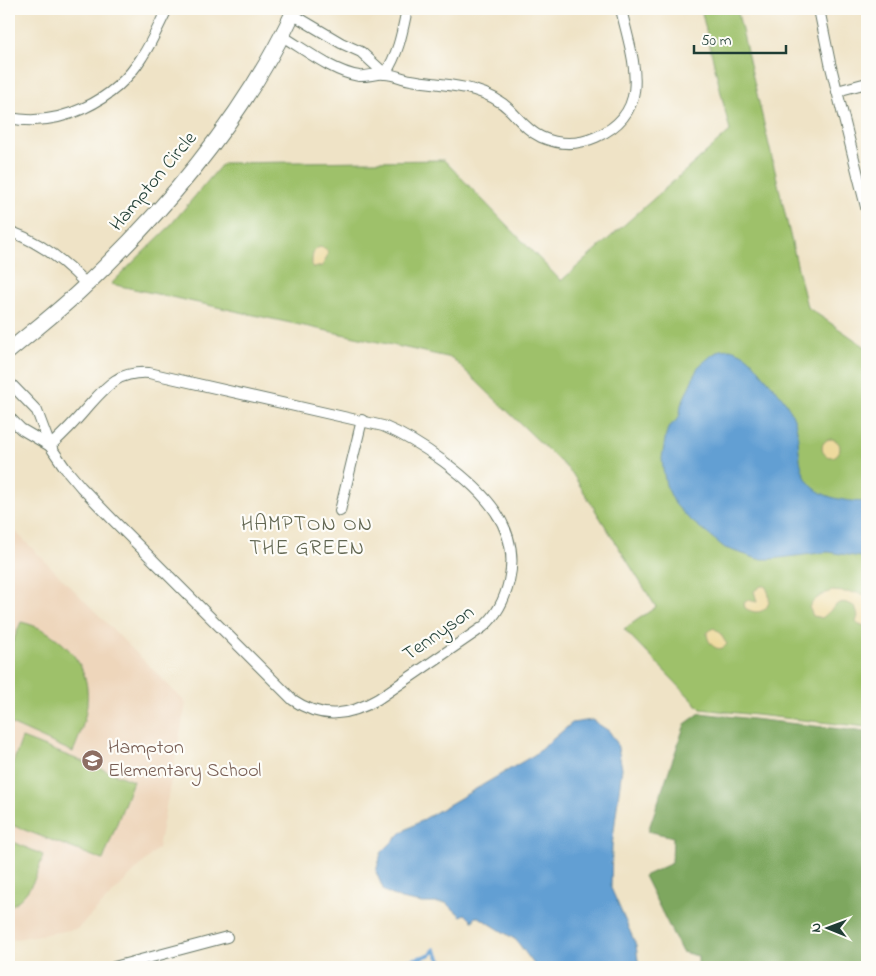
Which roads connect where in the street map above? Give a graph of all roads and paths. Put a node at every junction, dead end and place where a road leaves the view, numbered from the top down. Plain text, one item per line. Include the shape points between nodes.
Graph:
1 (167, 9) edge
2 (407, 9) edge
3 (621, 9) edge
4 (819, 9) edge
5 (293, 11) edge
6 (282, 36) junction
7 (385, 74) junction
8 (867, 83) edge
9 (837, 90) junction
10 (9, 118) edge
11 (867, 211) edge
12 (9, 231) edge
13 (87, 285) junction
14 (9, 351) edge
15 (9, 382) edge
16 (9, 417) edge
17 (362, 420) junction
18 (50, 446) junction
19 (340, 511) dead end
20 (228, 937) dead end
21 (114, 967) edge

1 - 10 street via 142,58 118,86 100,100 78,111 51,118
2 - 7 street via 400,44
3 - 7 street via 635,69 635,93 630,108 618,124 588,141 563,143 540,136 501,101 482,92
4 - 9 street
5 - 6 street, Hampton Circle
5 - 7 street via 341,43 361,52
6 - 7 street via 342,70 359,76
6 - 13 street, Hampton Circle via 249,92 190,174 136,237
8 - 9 street
9 - 11 street
12 - 13 street via 24,236 58,257
13 - 14 street, Hampton Circle
15 - 18 street, Tennyson via 37,411
16 - 18 street, Tennyson via 21,429
17 - 18 street, Tennyson via 149,373 135,373 108,385
17 - 18 street, Tennyson via 412,440 468,480 502,520 512,562 508,587 490,621 378,698 339,713 310,709 293,700 112,519 64,468
17 - 19 street
20 - 21 street

